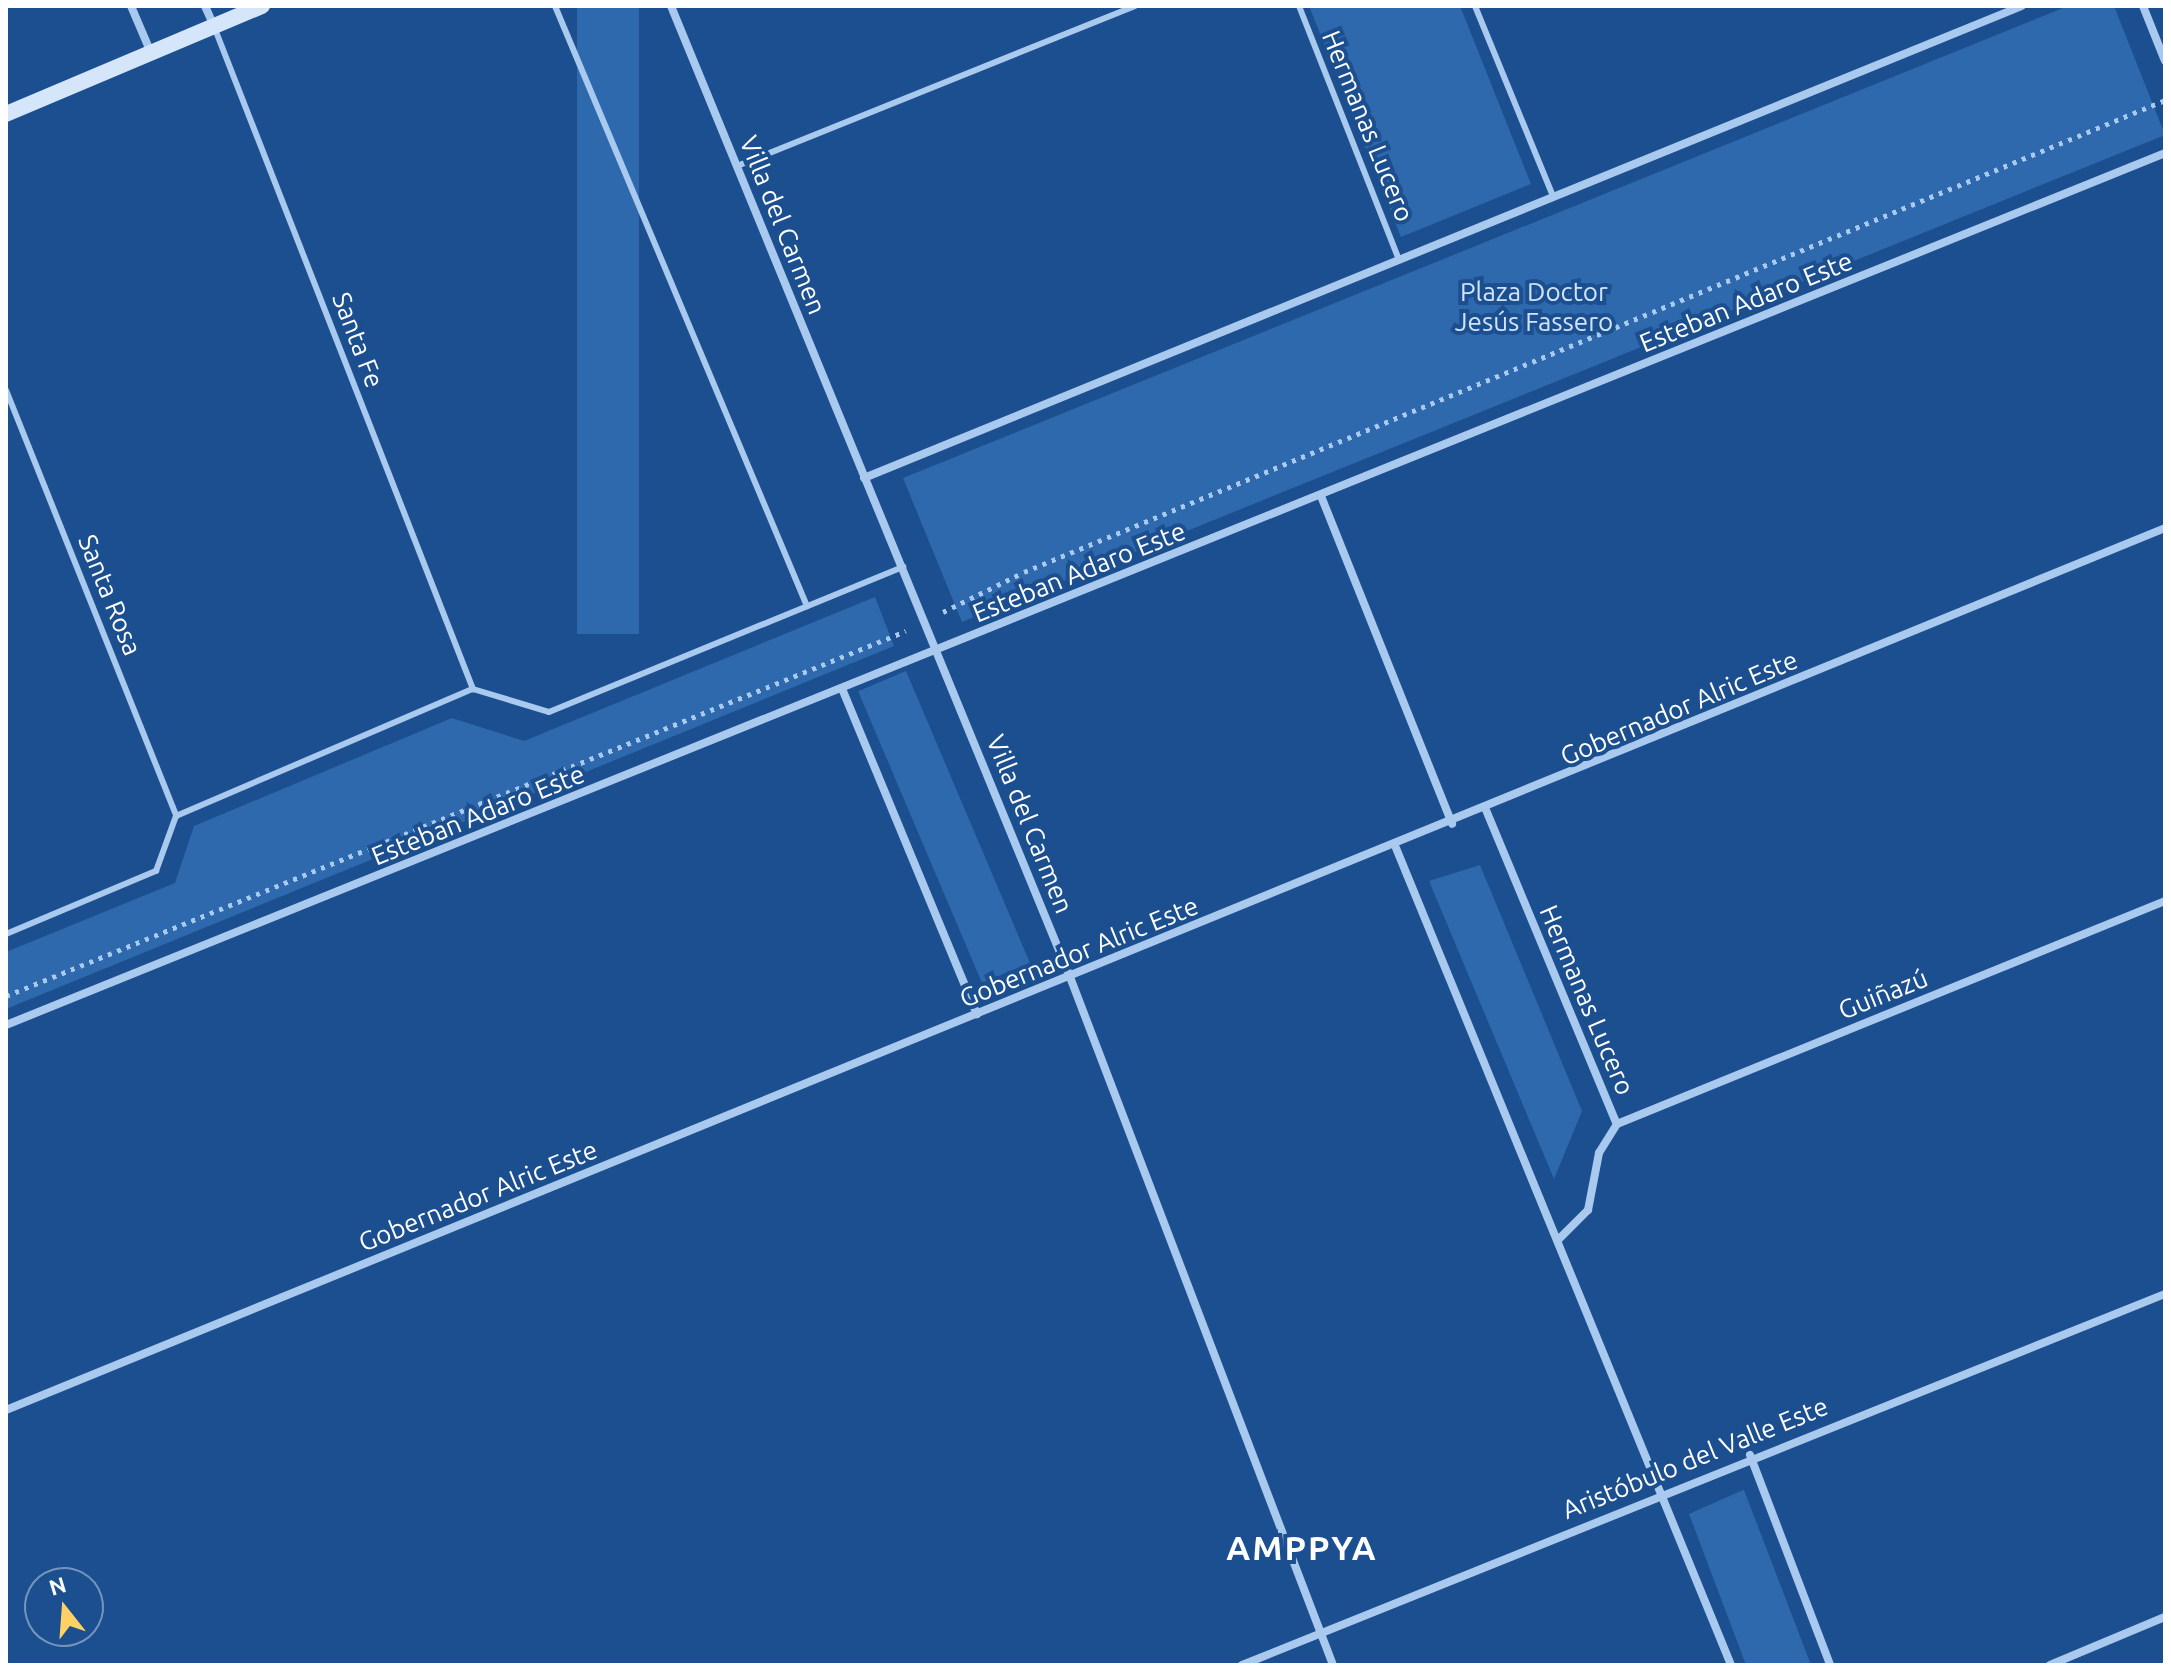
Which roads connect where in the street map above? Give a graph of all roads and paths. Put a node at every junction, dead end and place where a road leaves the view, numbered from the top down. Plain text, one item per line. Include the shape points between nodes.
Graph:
1 (131, 6) edge
2 (205, 6) edge
3 (262, 6) edge
4 (555, 6) edge
5 (671, 6) edge
6 (1135, 6) edge
7 (1299, 6) edge
8 (1475, 6) edge
9 (2022, 6) edge
10 (2147, 7) edge
11 (214, 26) junction
12 (151, 53) junction
13 (2165, 61) edge
14 (2165, 100) edge
15 (6, 114) edge
16 (2165, 153) edge
17 (737, 166) junction
18 (1553, 196) junction
19 (1399, 260) junction
20 (6, 390) edge
21 (864, 478) junction
22 (1321, 496) junction
23 (2165, 528) edge
24 (903, 567) junction
25 (807, 606) junction
26 (926, 621) junction
27 (938, 651) junction
28 (473, 689) junction
29 (843, 691) junction
30 (1486, 810) junction
31 (176, 816) junction
32 (1452, 824) junction
33 (1396, 848) junction
34 (2165, 901) edge
35 (6, 934) edge
36 (1070, 977) junction
37 (6, 996) edge
38 (977, 1014) junction
39 (6, 1025) edge
40 (1617, 1124) junction
41 (1558, 1240) junction
42 (2165, 1294) edge
43 (6, 1410) edge
44 (1750, 1455) junction
45 (1663, 1494) junction
46 (2165, 1617) edge
47 (1321, 1631) junction
48 (1242, 1665) edge
49 (1333, 1665) edge
50 (1731, 1665) edge
51 (1830, 1665) edge
52 (2050, 1665) edge

1 - 12 street
2 - 11 street, Santa Fe
3 - 11 main road
4 - 25 lane
5 - 17 street, Villa del Carmen
6 - 17 lane
7 - 19 lane, Hermanas Lucero
8 - 18 lane
9 - 18 street
10 - 13 street
11 - 12 main road
11 - 28 lane, Santa Fe
12 - 15 main road
14 - 26 path via 1024,572
16 - 22 street, Esteban Adaro Este
17 - 21 street, Villa del Carmen
18 - 19 street
19 - 21 street
20 - 31 lane, Santa Rosa
21 - 24 street, Villa del Carmen
22 - 27 street, Esteban Adaro Este
22 - 32 street
23 - 30 street, Gobernador Alric Este
24 - 25 lane
24 - 26 street, Villa del Carmen
25 - 28 lane via 549,712
26 - 27 street, Villa del Carmen
26 - 37 path
27 - 29 street, Esteban Adaro Este
27 - 36 street, Villa del Carmen
28 - 31 lane
29 - 38 street
29 - 39 street, Esteban Adaro Este
30 - 32 street, Gobernador Alric Este
30 - 40 street, Hermanas Lucero
31 - 35 lane via 156,871
32 - 33 street, Gobernador Alric Este
33 - 36 street, Gobernador Alric Este
33 - 41 street
34 - 40 street, Guiñazú
36 - 38 street, Gobernador Alric Este
36 - 47 street, Villa del Carmen
38 - 43 street, Gobernador Alric Este
40 - 41 street, Hermanas Lucero via 1599,1153 1588,1210
41 - 45 street
42 - 44 street, Aristóbulo del Valle Este
44 - 45 street, Aristóbulo del Valle Este
44 - 51 street
45 - 47 street, Aristóbulo del Valle Este
45 - 50 street
46 - 52 street
47 - 48 street, Aristóbulo del Valle Este
47 - 49 street, Villa del Carmen

